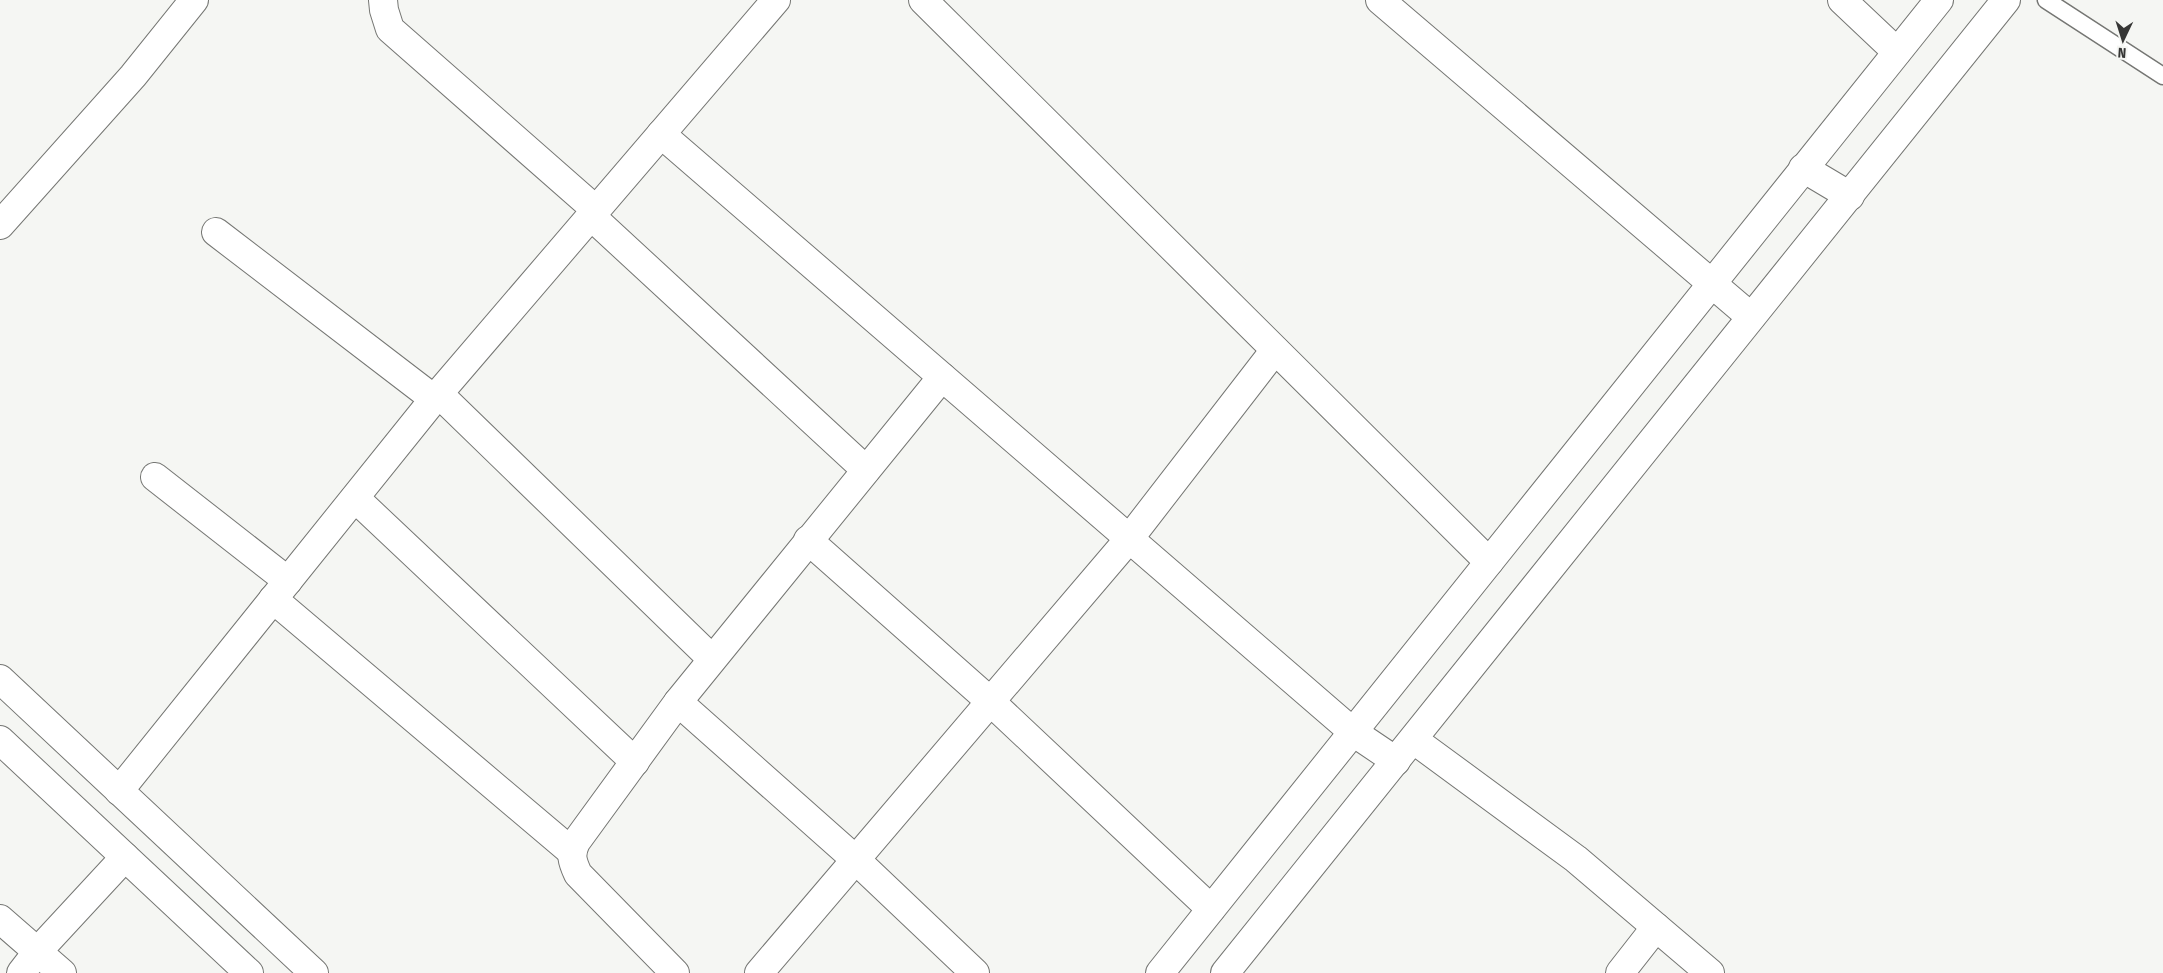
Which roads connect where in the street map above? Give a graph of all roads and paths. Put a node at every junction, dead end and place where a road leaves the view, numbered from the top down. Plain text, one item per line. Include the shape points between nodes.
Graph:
1 (194, 0) edge
2 (384, 0) edge
3 (776, 0) edge
4 (923, 0) edge
5 (1380, 0) edge
6 (1842, 0) edge
7 (1939, 0) edge
8 (2006, 0) edge
9 (2046, 0) edge
10 (1897, 52) junction
11 (2163, 76) edge
12 (661, 134) junction
13 (1804, 168) junction
14 (1850, 196) junction
15 (594, 213) junction
16 (0, 225) edge
17 (216, 232) dead end
18 (1711, 284) junction
19 (1751, 317) junction
20 (1275, 350) junction
21 (942, 377) junction
22 (436, 396) junction
23 (866, 470) junction
24 (155, 477) dead end
25 (355, 498) junction
26 (1129, 539) junction
27 (808, 540) junction
28 (1489, 562) junction
29 (280, 590) junction
30 (712, 659) junction
31 (0, 679) edge
32 (678, 702) junction
33 (991, 702) junction
34 (1353, 732) junction
35 (0, 740) edge
36 (1414, 740) junction
37 (1396, 761) junction
38 (635, 762) junction
39 (119, 791) junction
40 (572, 852) junction
41 (125, 857) junction
42 (856, 860) junction
43 (1211, 909) junction
44 (0, 919) edge
45 (1656, 927) junction
46 (38, 951) junction
47 (21, 973) edge
48 (62, 973) edge
49 (249, 973) edge
50 (314, 973) edge
51 (675, 973) edge
52 (759, 973) edge
53 (975, 973) edge
54 (1160, 973) edge
55 (1225, 973) edge
56 (1620, 973) edge
57 (1710, 973) edge

1 - 16 street via 133,76
2 - 15 street via 390,29
3 - 12 street
4 - 20 street
5 - 18 street
6 - 10 street
7 - 10 street
8 - 14 street
9 - 11 lane
10 - 13 street
12 - 15 street
12 - 21 street
13 - 14 street
13 - 18 street
14 - 19 street
15 - 22 street
15 - 23 street
17 - 22 street
18 - 19 street
18 - 28 street
19 - 36 street
20 - 26 street
20 - 28 street
21 - 23 street
21 - 26 street
22 - 25 street
22 - 30 street
23 - 27 street
24 - 29 street
25 - 29 street
25 - 38 street
26 - 33 street
26 - 34 street
27 - 30 street
27 - 33 street
28 - 34 street
29 - 39 street
29 - 40 street
30 - 32 street
31 - 39 street
32 - 38 street
32 - 42 street
33 - 42 street
33 - 43 street
34 - 37 street
34 - 43 street
35 - 41 street
36 - 37 street
36 - 45 street via 1576,859
37 - 55 street
38 - 40 street
39 - 50 street
40 - 51 street via 578,874
41 - 46 street
41 - 49 street
42 - 52 street
42 - 53 street
43 - 54 street
44 - 46 street
45 - 56 street
45 - 57 street
46 - 47 street
46 - 48 street

